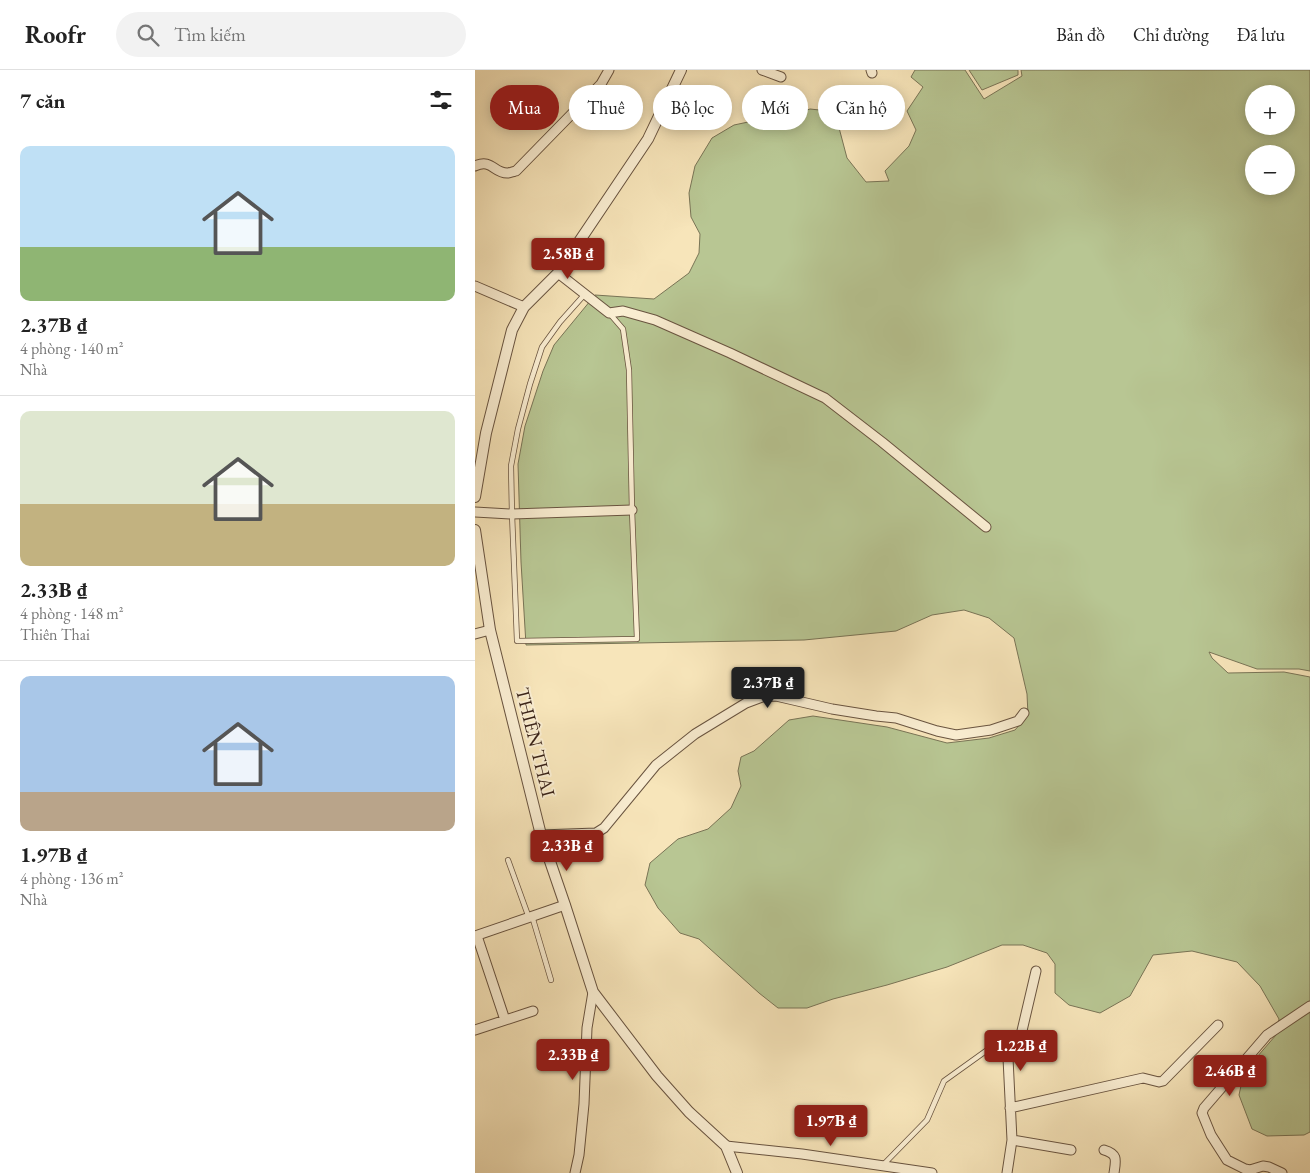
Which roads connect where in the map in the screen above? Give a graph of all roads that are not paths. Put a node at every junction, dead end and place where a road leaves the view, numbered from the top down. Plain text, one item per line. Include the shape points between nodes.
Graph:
1 (609, 70) edge
2 (681, 70) edge
3 (762, 70) edge
4 (781, 77) dead end
5 (475, 166) edge
6 (558, 272) junction
7 (475, 286) edge
8 (585, 294) junction
9 (524, 307) junction
10 (609, 313) junction
11 (475, 497) edge
12 (632, 510) junction
13 (475, 512) edge
14 (512, 514) junction
15 (986, 527) dead end
16 (475, 530) edge
17 (490, 630) junction
18 (475, 634) edge
19 (1024, 712) dead end
20 (541, 835) junction
21 (508, 860) dead end
22 (565, 905) junction
23 (530, 917) junction
24 (476, 936) edge
25 (1036, 971) dead end
26 (551, 980) dead end
27 (593, 992) junction
28 (1310, 1006) edge
29 (533, 1010) dead end
30 (505, 1020) junction
31 (1218, 1025) dead end
32 (475, 1030) edge
33 (997, 1043) dead end
34 (1011, 1108) junction
35 (1012, 1140) junction
36 (726, 1146) junction
37 (1071, 1150) dead end
38 (1103, 1150) dead end
39 (883, 1165) junction
40 (575, 1173) edge
41 (737, 1173) edge
42 (932, 1173) edge
43 (1007, 1173) edge
44 (1114, 1173) edge
45 (1282, 1173) edge

1 - 5 street via 601,84 516,171 504,173 484,163
2 - 6 street via 648,139
3 - 4 street
6 - 8 street
6 - 9 street
7 - 9 street
8 - 10 street
8 - 14 lane via 542,347 517,429 511,466
9 - 11 street via 512,330 486,433
10 - 12 lane via 623,329 629,370
10 - 15 street via 623,311 655,320 825,398
12 - 14 street
12 - 14 lane via 637,639 517,641
13 - 14 street
16 - 17 street, THIÊN THAI
17 - 18 street
17 - 20 street, THIÊN THAI
19 - 20 street via 1018,721 991,730 956,735 896,718 832,709 776,696 762,697 695,734 656,765 604,828 596,833
20 - 22 street, THIÊN THAI
21 - 23 lane
22 - 23 street
22 - 27 street, THIÊN THAI
23 - 24 street
23 - 26 lane
24 - 30 street
25 - 34 street via 1021,1035 1008,1058
27 - 36 street, THIÊN THAI via 657,1076
27 - 40 street
28 - 45 street via 1267,1035 1202,1112 1211,1135 1227,1160 1249,1170 1263,1166
29 - 30 street
30 - 32 street
31 - 34 street via 1163,1081 1143,1078
33 - 39 lane via 944,1082 927,1120
34 - 35 street
35 - 37 street
35 - 43 street
36 - 39 street
36 - 41 street, THIÊN THAI
38 - 44 street via 1110,1151 1116,1160
39 - 42 street

